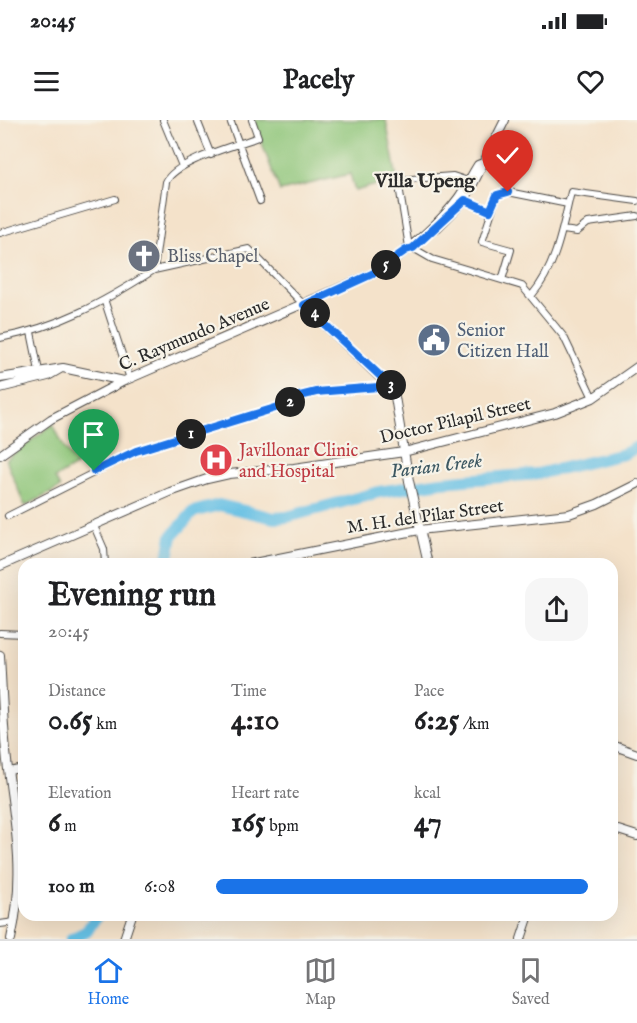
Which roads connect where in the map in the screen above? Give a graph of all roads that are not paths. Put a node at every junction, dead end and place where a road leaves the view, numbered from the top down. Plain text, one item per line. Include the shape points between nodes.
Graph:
1 (163, 120) edge
2 (197, 120) edge
3 (230, 120) edge
4 (252, 120) edge
5 (505, 120) edge
6 (239, 144) junction
7 (211, 155) junction
8 (483, 163) junction
9 (182, 165) junction
10 (468, 181) junction
11 (115, 199) dead end
12 (465, 200) junction
13 (261, 201) dead end
14 (637, 201) edge
15 (568, 204) junction
16 (490, 211) junction
17 (637, 216) edge
18 (563, 230) junction
19 (0, 233) edge
20 (409, 248) junction
21 (154, 270) junction
22 (502, 279) junction
23 (532, 295) junction
24 (105, 302) junction
25 (304, 305) junction
26 (31, 332) junction
27 (0, 338) edge
28 (637, 367) edge
29 (63, 368) junction
30 (39, 371) junction
31 (0, 378) edge
32 (127, 380) junction
33 (391, 386) junction
34 (0, 388) edge
35 (593, 398) junction
36 (404, 452) junction
37 (0, 455) edge
38 (637, 484) edge
39 (8, 516) dead end
40 (94, 526) junction
41 (419, 530) junction
42 (18, 558) edge
43 (19, 558) edge
44 (105, 558) edge
45 (279, 558) edge
46 (426, 558) edge
47 (0, 566) edge
48 (0, 633) edge
49 (18, 634) edge
50 (0, 655) edge
51 (618, 747) edge
52 (637, 754) edge
53 (18, 769) edge
54 (9, 771) junction
55 (618, 830) edge
56 (637, 836) edge
57 (18, 850) edge
58 (18, 907) edge
59 (130, 921) edge
60 (527, 921) edge
61 (15, 922) junction
62 (0, 924) edge
63 (11, 939) edge
64 (124, 939) edge
65 (521, 939) edge

1 - 9 street
2 - 7 street
3 - 6 street
4 - 6 street via 258,137
5 - 8 street, C. Raymundo Avenue
6 - 7 street
6 - 13 street
7 - 9 street
8 - 10 street, C. Raymundo Avenue
8 - 12 street, C. Raymundo Avenue
9 - 21 street via 169,174 166,182
10 - 20 street, C. Raymundo Avenue via 450,207
10 - 20 street via 453,176 398,180
11 - 19 street
12 - 16 street
12 - 20 street, C. Raymundo Avenue
14 - 15 street via 571,192
15 - 16 street via 501,192
15 - 18 street
16 - 22 street via 482,242 511,250
17 - 18 street via 588,223 577,232
18 - 23 street via 545,280
20 - 22 street via 432,259
20 - 25 street, C. Raymundo Avenue via 372,274
21 - 24 street
21 - 25 street via 249,249
22 - 23 street via 522,285
23 - 35 street via 564,337
24 - 26 street
24 - 32 street
25 - 32 street, C. Raymundo Avenue
25 - 33 street
26 - 27 street
26 - 30 street
28 - 35 street, Doctor Pilapil Street
29 - 30 street
29 - 32 street
29 - 34 street via 48,376
30 - 31 street
32 - 37 street, C. Raymundo Avenue via 51,419
33 - 36 street
33 - 39 street via 300,396 285,405 136,451
35 - 36 street, Doctor Pilapil Street via 555,413
36 - 40 street, Doctor Pilapil Street via 229,474 170,492
36 - 41 street
38 - 41 street, M. H. del Pilar Street via 570,514
40 - 43 street, Doctor Pilapil Street
40 - 44 street
41 - 45 street, M. H. del Pilar Street
41 - 46 street
42 - 47 street, Doctor Pilapil Street
48 - 49 street
50 - 54 street
51 - 52 street
53 - 54 street
54 - 57 street
55 - 56 street
58 - 61 street
59 - 64 street
60 - 65 street
61 - 62 street
61 - 63 street

